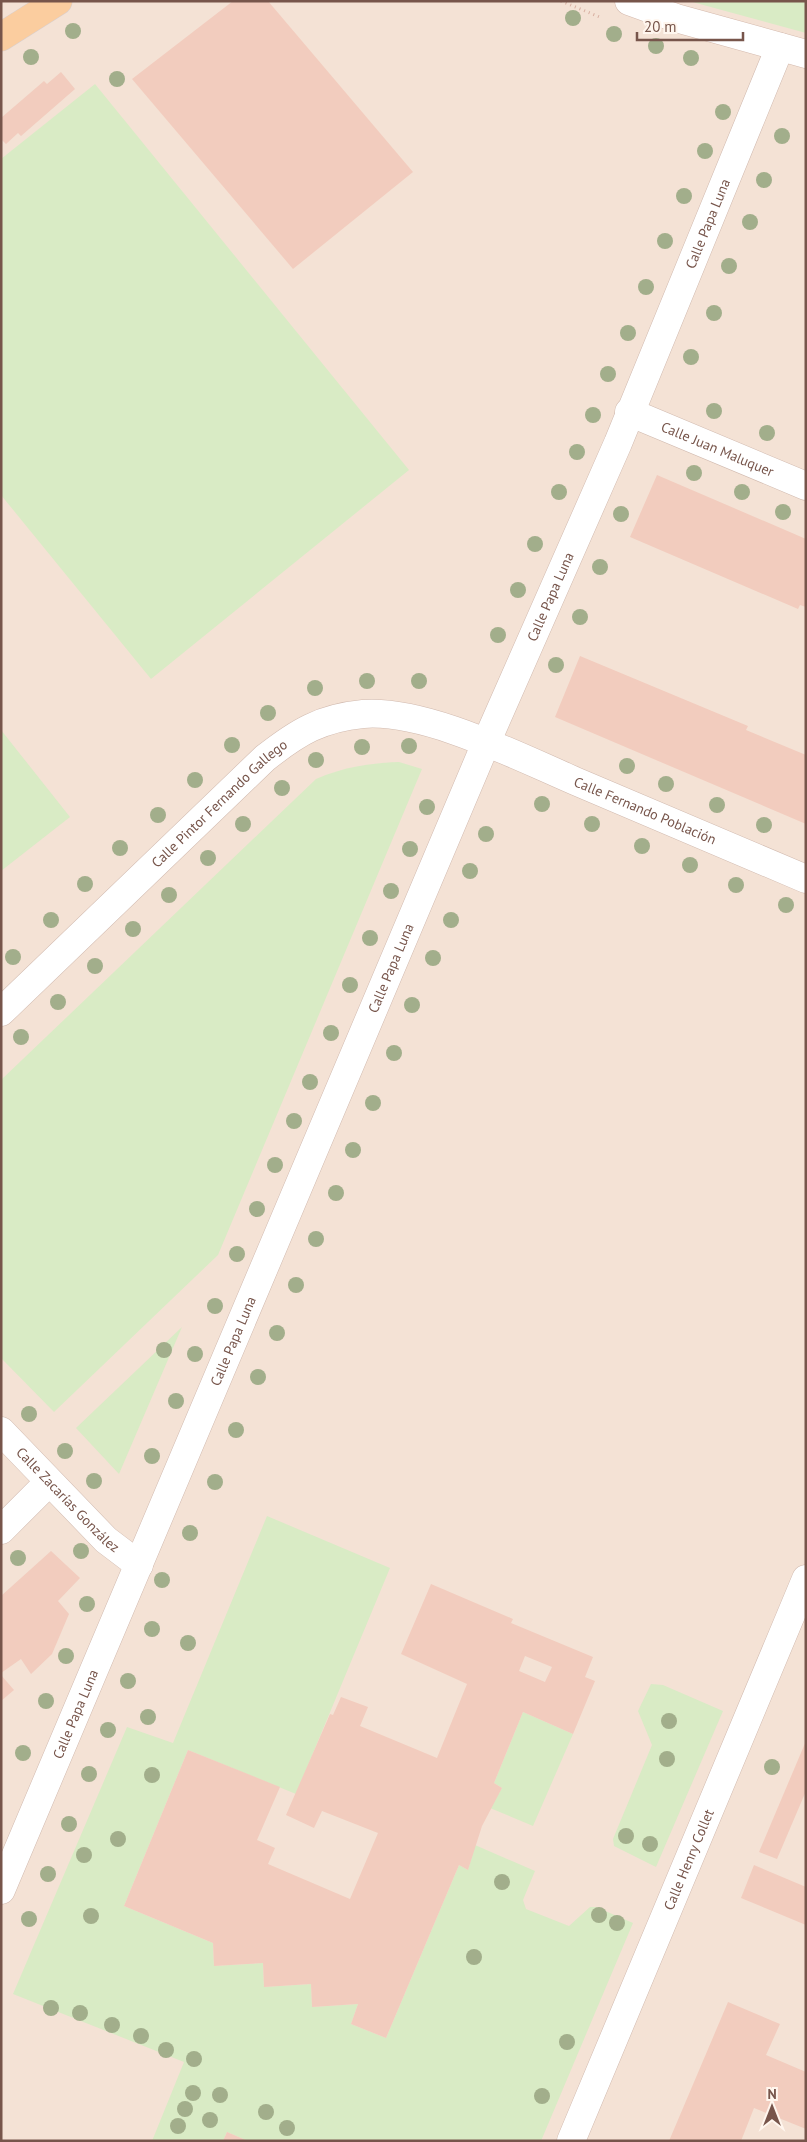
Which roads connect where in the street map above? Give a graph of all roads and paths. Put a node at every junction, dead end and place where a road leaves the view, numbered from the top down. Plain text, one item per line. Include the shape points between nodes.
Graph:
1 (58, 1) edge
2 (629, 1) edge
3 (1, 37) edge
4 (780, 47) junction
5 (806, 54) edge
6 (629, 412) junction
7 (806, 486) edge
8 (486, 743) junction
9 (806, 879) edge
10 (1, 1012) edge
11 (1, 1431) edge
12 (49, 1482) junction
13 (1, 1530) edge
14 (139, 1565) junction
15 (806, 1579) edge
16 (1, 1890) edge
17 (571, 2141) edge

1 - 3 main road
2 - 4 street via 676,18
4 - 5 street
4 - 6 street, Calle Papa Luna
6 - 7 street, Calle Juan Maluquer
6 - 8 street, Calle Papa Luna
8 - 9 street, Calle Fernando Población
8 - 10 street, Calle Pintor Fernando Gallego via 410,716 365,714 326,720 297,733 265,758
8 - 14 street, Calle Papa Luna
11 - 12 street, Calle Zacarías González
12 - 13 street
12 - 14 street, Calle Zacarías González via 106,1540
14 - 16 street, Calle Papa Luna
15 - 17 street, Calle Henry Collet

